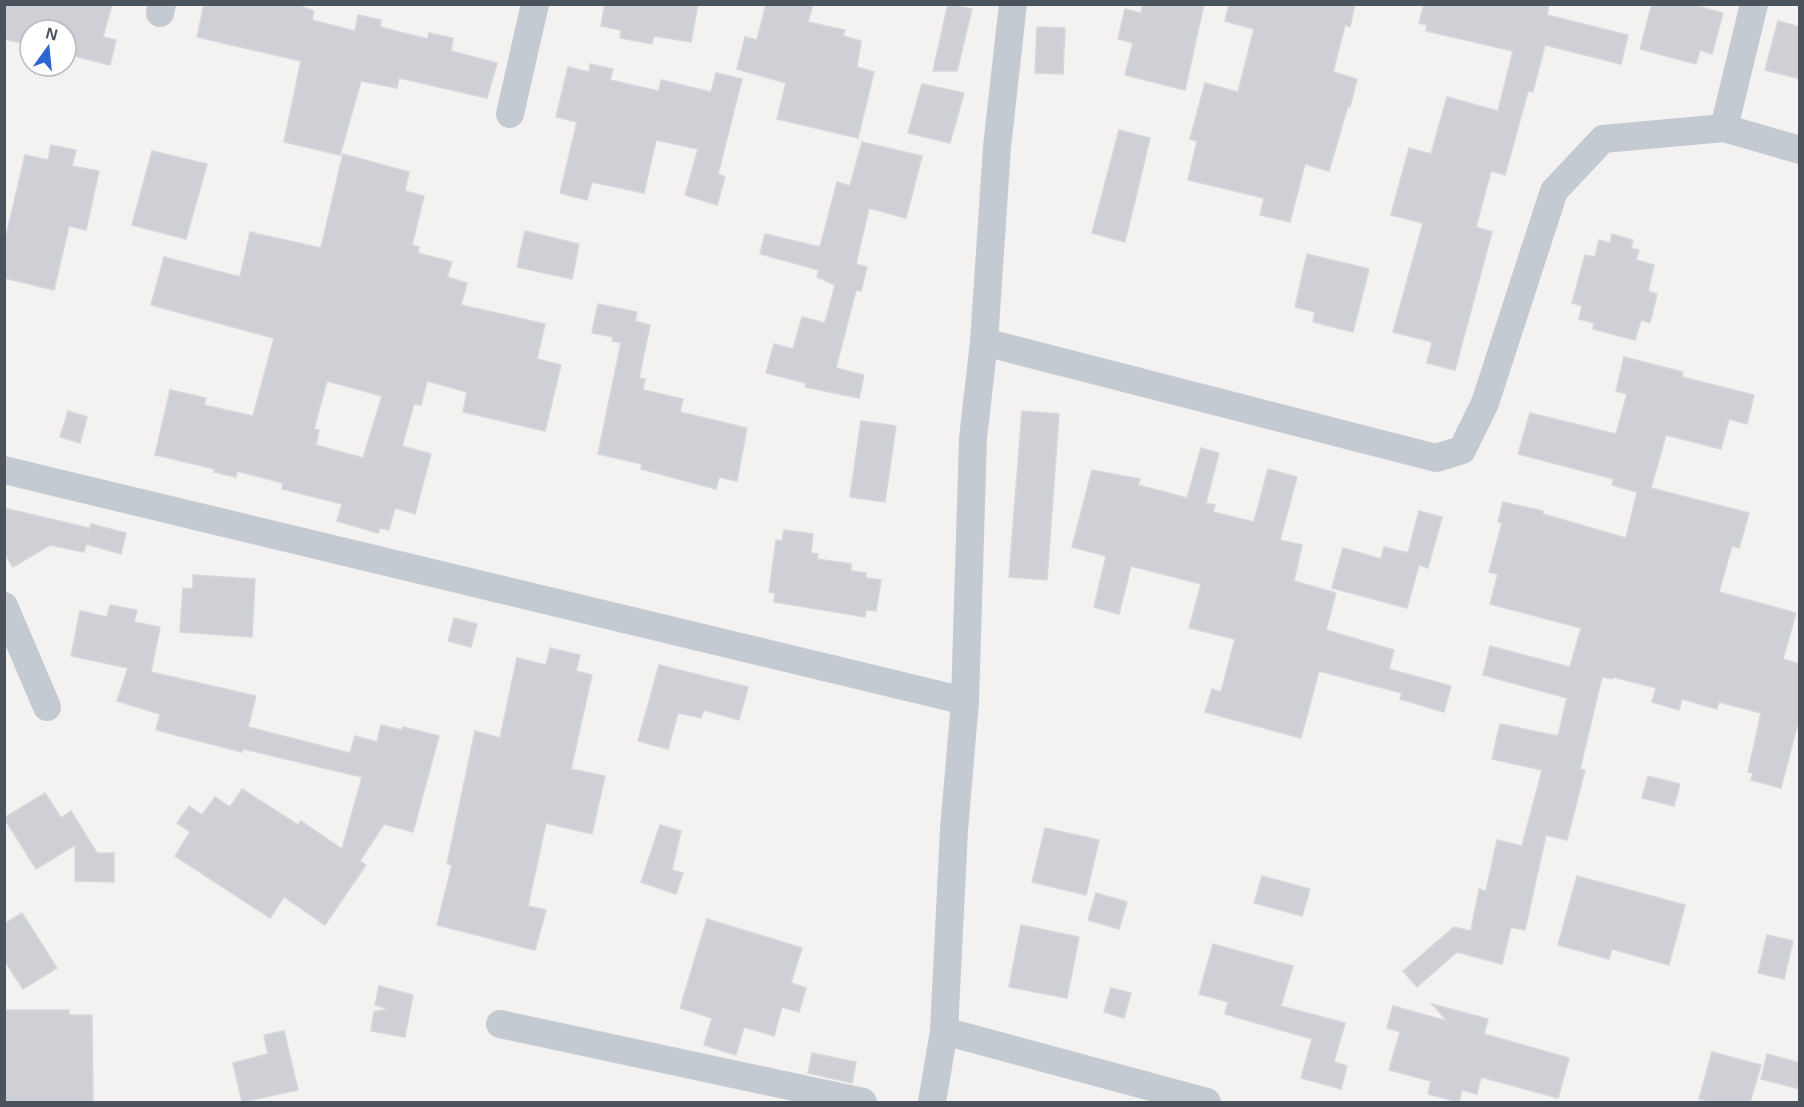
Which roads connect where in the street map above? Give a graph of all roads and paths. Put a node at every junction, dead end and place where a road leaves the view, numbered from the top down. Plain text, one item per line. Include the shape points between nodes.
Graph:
1 (536, 4) edge
2 (1013, 4) edge
3 (1754, 4) edge
4 (510, 114) dead end
5 (1724, 128) junction
6 (1800, 150) edge
7 (984, 342) junction
8 (4, 470) edge
9 (4, 606) edge
10 (965, 701) junction
11 (47, 707) dead end
12 (500, 1024) dead end
13 (944, 1032) junction
14 (863, 1102) edge
15 (932, 1102) edge
16 (1207, 1102) edge

1 - 4 street
2 - 7 street via 997,147
3 - 5 street
5 - 6 street
5 - 7 street via 1604,139 1554,191 1485,403 1462,450 1436,458
7 - 10 street via 973,449
8 - 10 street
9 - 11 street
10 - 13 street
12 - 14 street
13 - 15 street
13 - 16 street

